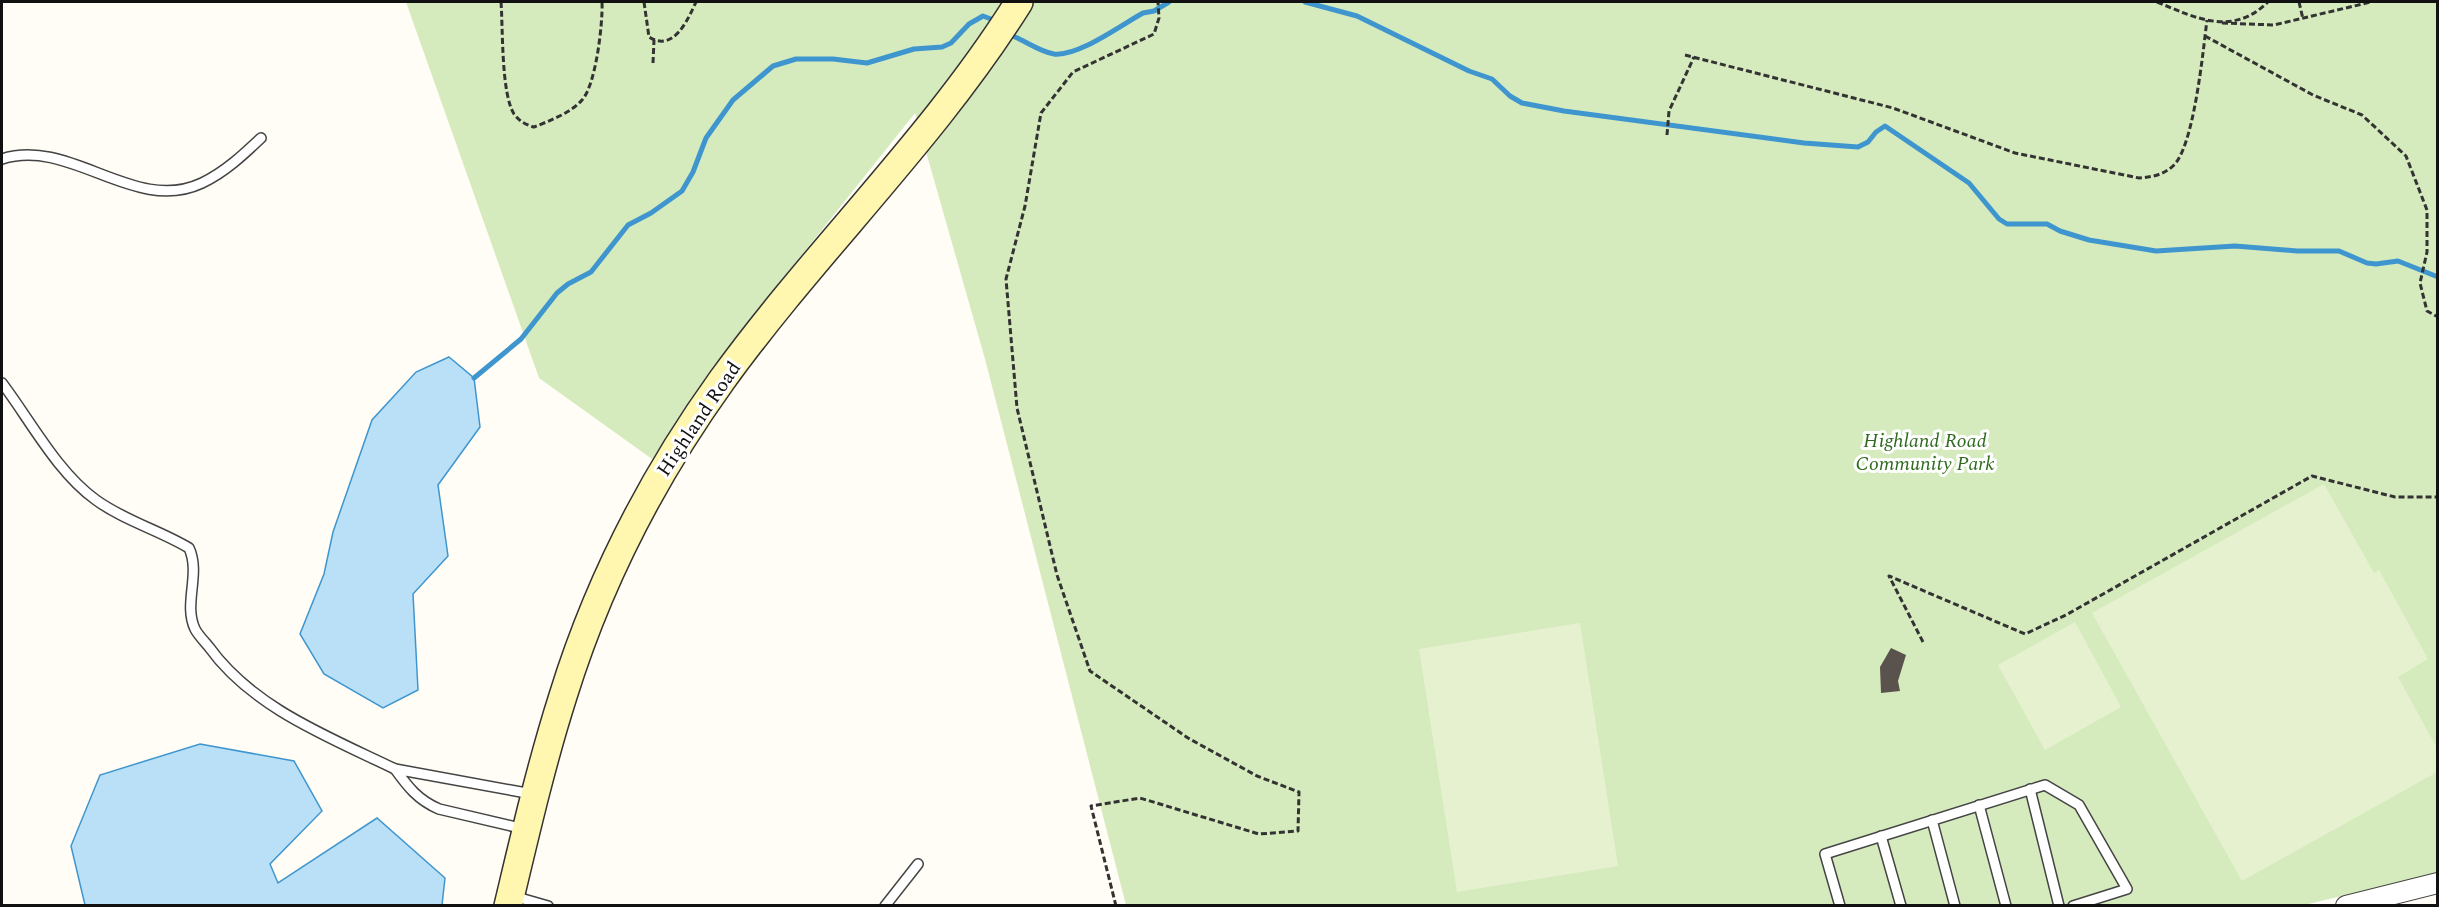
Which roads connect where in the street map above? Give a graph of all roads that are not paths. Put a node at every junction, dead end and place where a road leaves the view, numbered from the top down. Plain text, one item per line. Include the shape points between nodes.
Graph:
1 (1019, 2) edge
2 (261, 138) dead end
3 (2, 159) edge
4 (2, 383) edge
5 (395, 769) junction
6 (2030, 789) junction
7 (535, 794) junction
8 (1980, 805) junction
9 (1932, 820) junction
10 (526, 830) junction
11 (1881, 836) junction
12 (918, 864) dead end
13 (2438, 883) edge
14 (509, 900) edge
15 (548, 906) edge
16 (885, 906) edge
17 (1840, 906) edge
18 (1901, 906) edge
19 (1955, 906) edge
20 (2006, 906) edge
21 (2059, 906) edge
22 (2073, 906) edge
23 (2346, 906) edge

1 - 7 street, Highland Road via 936,117 740,356 690,427 618,557 588,625 563,694
2 - 3 lane via 230,166 201,184 179,189 153,190 118,182 54,157
4 - 5 lane via 71,478 95,500 189,548 194,558 191,609 195,628 225,667 250,691 284,713
5 - 7 lane
5 - 10 lane via 416,797 427,804
6 - 8 lane
6 - 21 lane
6 - 22 lane via 2045,784 2079,805 2127,889
7 - 10 street, Highland Road
8 - 9 lane
8 - 20 lane
9 - 11 lane
9 - 19 lane
10 - 14 street, Highland Road
11 - 17 lane via 1825,854
11 - 18 lane
12 - 16 lane
13 - 23 street
14 - 15 lane

